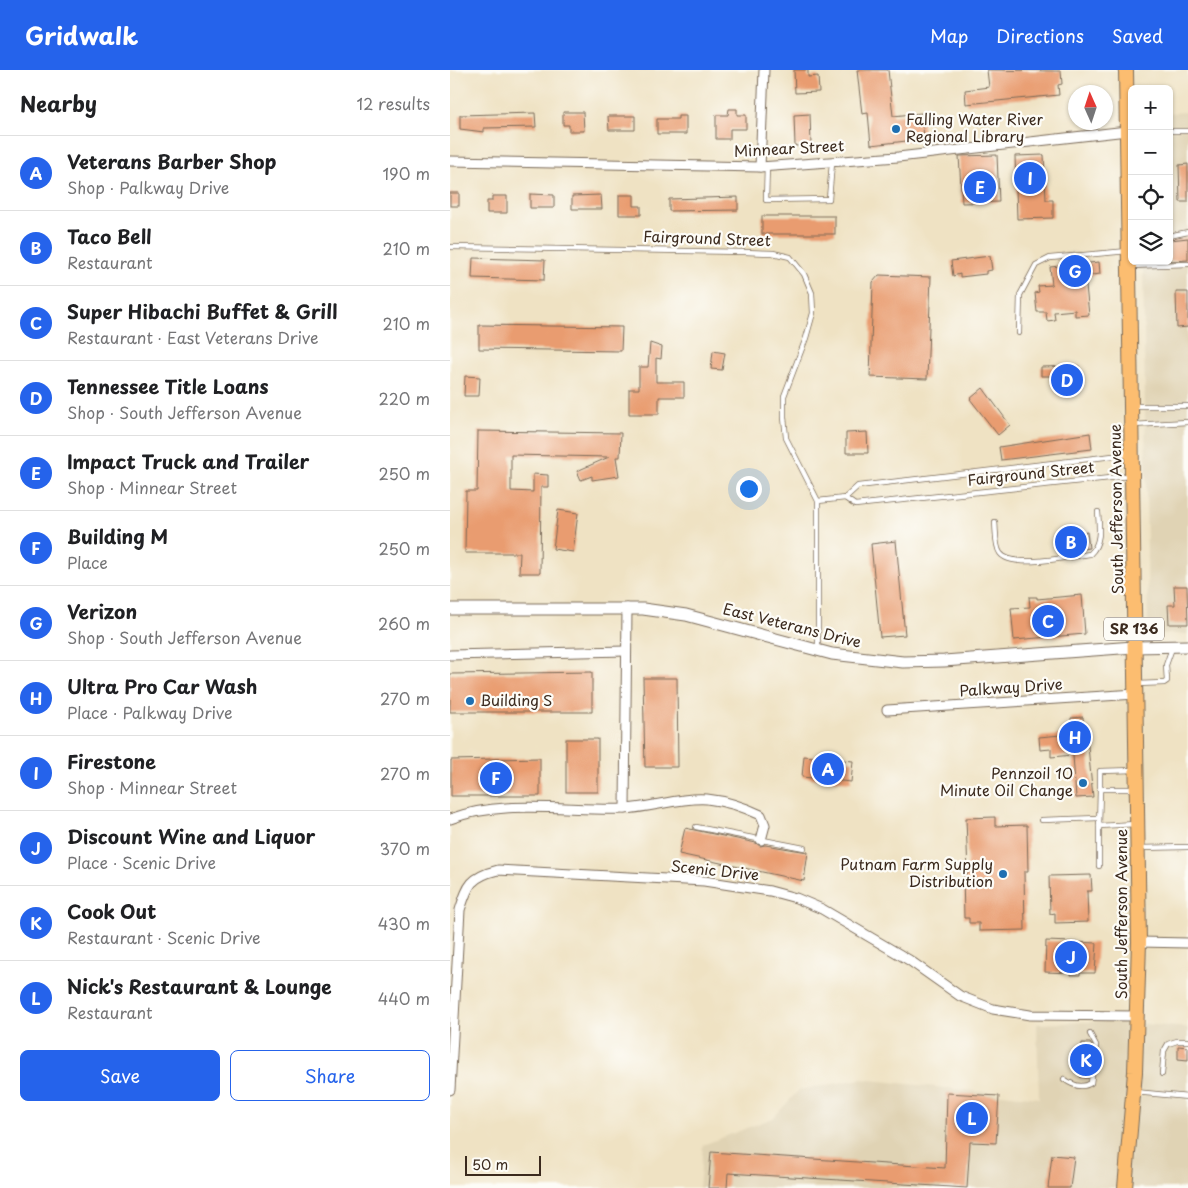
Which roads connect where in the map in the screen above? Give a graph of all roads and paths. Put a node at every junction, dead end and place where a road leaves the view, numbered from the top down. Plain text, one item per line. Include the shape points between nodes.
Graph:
1 (764, 70) edge
2 (1126, 70) edge
3 (1128, 110) edge
4 (1128, 130) edge
5 (1173, 131) edge
6 (1188, 131) edge
7 (450, 161) edge
8 (832, 162) junction
9 (764, 167) junction
10 (1129, 175) edge
11 (1130, 220) edge
12 (1188, 232) edge
13 (1173, 235) edge
14 (1128, 243) edge
15 (450, 247) edge
16 (1188, 264) edge
17 (1129, 266) joint
18 (1020, 333) dead end
19 (1131, 406) junction
20 (1188, 406) edge
21 (1188, 422) edge
22 (1132, 425) junction
23 (1132, 454) junction
24 (1132, 476) junction
25 (845, 498) junction
26 (818, 501) junction
27 (1098, 512) dead end
28 (995, 522) dead end
29 (627, 608) junction
30 (450, 609) edge
31 (1172, 646) junction
32 (1188, 646) edge
33 (1134, 647) junction
34 (818, 651) junction
35 (626, 652) junction
36 (450, 655) edge
37 (1136, 689) junction
38 (887, 710) dead end
39 (1137, 770) junction
40 (1100, 789) junction
41 (1137, 789) junction
42 (625, 809) junction
43 (1099, 818) junction
44 (450, 820) edge
45 (1042, 820) dead end
46 (1138, 824) junction
47 (1099, 826) junction
48 (696, 827) dead end
49 (761, 840) junction
50 (1188, 847) edge
51 (804, 848) dead end
52 (1138, 848) junction
53 (1099, 866) dead end
54 (1139, 942) junction
55 (1188, 943) edge
56 (1138, 1016) junction
57 (1090, 1034) dead end
58 (1188, 1041) edge
59 (1162, 1074) dead end
60 (1064, 1079) dead end
61 (450, 1090) edge
62 (1133, 1092) junction
63 (1188, 1098) edge
64 (1125, 1188) edge

1 - 9 street
2 - 3 main road, South Jefferson Avenue / SR 136
4 - 8 street, Minnear Street
5 - 6 lane
7 - 9 street, Minnear Street
8 - 9 street, Minnear Street
8 - 9 lane via 829,199 766,200
10 - 11 main road, South Jefferson Avenue / SR 136
12 - 13 lane
14 - 18 lane via 1050,258 1036,265 1020,295
15 - 26 lane, Fairground Street via 745,252 773,253 790,258 804,274 812,293 813,313 784,396 786,438
16 - 17 lane
17 - 19 main road, South Jefferson Avenue / SR 136
19 - 20 lane
19 - 22 main road, South Jefferson Avenue / SR 136
21 - 22 lane
22 - 23 main road, South Jefferson Avenue / SR 136
23 - 24 main road, South Jefferson Avenue / SR 136
23 - 25 lane, Fairground Street via 858,486
24 - 25 lane, Fairground Street via 855,505
24 - 33 main road, South Jefferson Avenue / SR 136
25 - 26 lane, Fairground Street
26 - 34 lane, Fairground Street
27 - 28 lane via 1098,541 1090,554 1026,562 1005,558 999,552
29 - 30 street, East Veterans Drive
29 - 34 street, East Veterans Drive via 686,615
29 - 35 street
31 - 32 street, East Veterans Drive
31 - 33 street, East Veterans Drive
31 - 37 lane via 1166,665 1167,681
33 - 34 street, East Veterans Drive via 921,662 856,658
33 - 37 main road, South Jefferson Avenue / SR 136
35 - 36 street
35 - 42 street
37 - 38 street, Palkway Drive
37 - 39 main road, South Jefferson Avenue / SR 136
39 - 40 lane via 1100,770
39 - 41 main road, South Jefferson Avenue / SR 136
40 - 41 lane
40 - 43 lane
41 - 46 main road, South Jefferson Avenue / SR 136
42 - 44 street via 493,809 470,812
42 - 49 street via 704,799 740,805 761,815 765,825
43 - 45 lane
43 - 47 lane
46 - 47 lane
46 - 52 main road, South Jefferson Avenue / SR 136
47 - 53 lane
48 - 49 lane
49 - 51 lane
50 - 52 lane
52 - 54 main road, South Jefferson Avenue / SR 136
54 - 55 street
54 - 56 main road, South Jefferson Avenue / SR 136
56 - 61 street, Scenic Drive via 1030,1015 993,1009 960,996 822,908 770,891 704,881 498,870 481,874 469,884 460,910
56 - 62 main road, South Jefferson Avenue / SR 136
57 - 60 lane via 1096,1045 1092,1083 1075,1085
58 - 59 lane via 1168,1044 1164,1051
62 - 63 lane
62 - 64 main road, South Jefferson Avenue / SR 136

